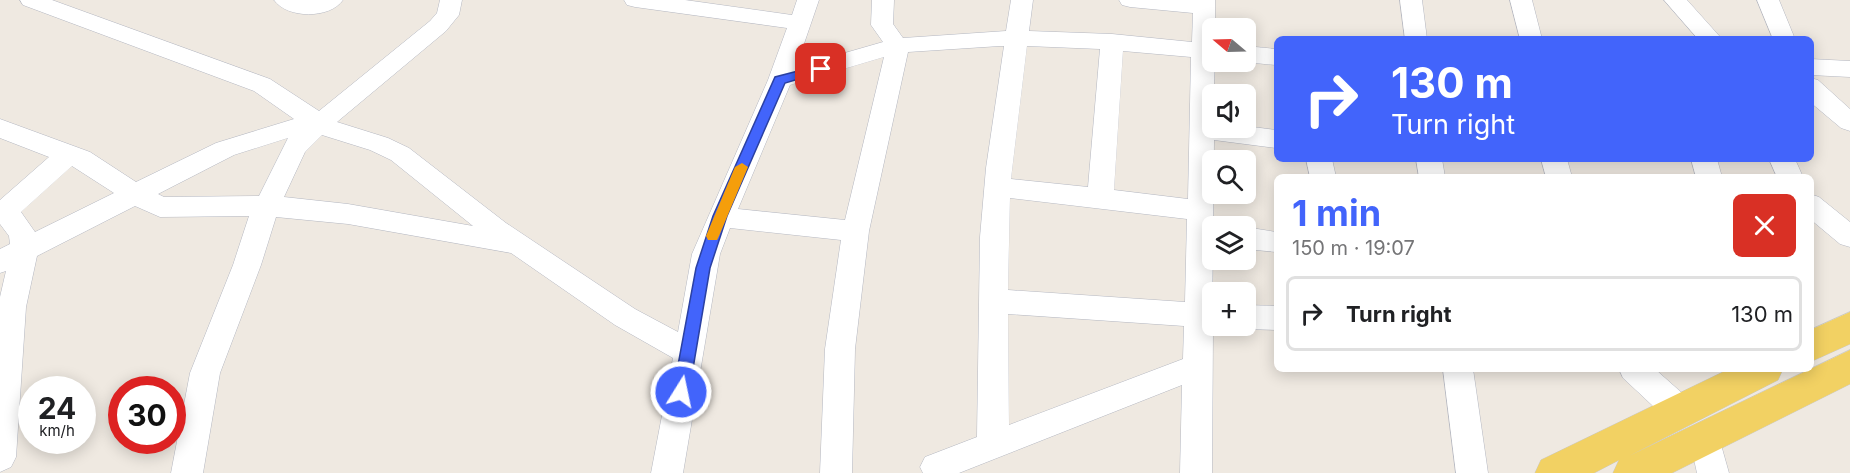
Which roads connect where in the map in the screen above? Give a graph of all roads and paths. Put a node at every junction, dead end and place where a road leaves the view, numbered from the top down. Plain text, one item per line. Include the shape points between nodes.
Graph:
1 (31, 0) edge
2 (285, 0) edge
3 (332, 0) edge
4 (635, 0) edge
5 (883, 0) edge
6 (1023, 0) edge
7 (1130, 0) edge
8 (1411, 0) edge
9 (1521, 0) edge
10 (1675, 0) edge
11 (1768, 0) edge
12 (455, 1) edge
13 (1204, 4) edge
14 (804, 11) edge
15 (1416, 36) edge
16 (1530, 36) edge
17 (1708, 36) edge
18 (1783, 36) edge
19 (1017, 40) junction
20 (1112, 41) junction
21 (898, 47) junction
22 (1202, 49) edge
23 (1256, 55) edge
24 (1274, 57) edge
25 (1814, 67) edge
26 (1850, 69) edge
27 (780, 80) junction
28 (1814, 91) edge
29 (1814, 109) edge
30 (1850, 122) edge
31 (320, 123) junction
32 (0, 128) edge
33 (1256, 137) edge
34 (1202, 138) edge
35 (1274, 139) edge
36 (68, 153) junction
37 (998, 187) junction
38 (134, 193) junction
39 (1100, 199) junction
40 (267, 206) junction
41 (1814, 207) edge
42 (3, 212) edge
43 (720, 216) junction
44 (1204, 216) edge
45 (1202, 225) edge
46 (856, 231) junction
47 (1850, 237) edge
48 (1256, 239) edge
49 (1274, 242) edge
50 (521, 245) junction
51 (12, 255) edge
52 (993, 301) junction
53 (1202, 316) edge
54 (1256, 317) edge
55 (1274, 318) edge
56 (1850, 327) edge
57 (1202, 336) edge
58 (1814, 345) edge
59 (688, 352) junction
60 (1198, 366) junction
61 (1850, 366) edge
62 (1458, 372) edge
63 (1637, 372) edge
64 (1812, 372) edge
65 (1814, 372) edge
66 (1754, 381) edge
67 (1693, 424) junction
68 (993, 445) junction
69 (0, 458) edge
70 (1598, 465) edge
71 (936, 467) dead end
72 (187, 473) edge
73 (667, 473) edge
74 (836, 473) edge
75 (1196, 473) edge
76 (1472, 473) edge
77 (1555, 473) edge
78 (1633, 473) edge
79 (1713, 473) edge

1 - 31 street via 262,86
2 - 3 street via 311,10
4 - 14 street
5 - 21 street via 882,25
6 - 19 street
7 - 13 street
8 - 15 street
9 - 16 street
10 - 17 street
11 - 18 street
12 - 31 street via 438,26
14 - 27 street
19 - 20 street
19 - 21 street via 929,42
19 - 37 street
20 - 22 street
20 - 39 street
21 - 27 street
21 - 46 street
23 - 24 street
25 - 26 street
27 - 43 street
28 - 30 street
29 - 30 street
31 - 38 street via 225,149
31 - 40 street via 296,146
31 - 50 street via 400,154
32 - 36 street
33 - 35 street
34 - 44 street
36 - 38 street
36 - 42 street
37 - 39 street
37 - 52 street
38 - 40 street via 160,207
38 - 51 street
39 - 45 street
40 - 50 street via 348,214
40 - 72 street via 205,373
41 - 47 street
42 - 51 street via 22,234
43 - 46 street
43 - 59 street via 706,254
46 - 74 street via 840,349
48 - 49 street
50 - 59 street via 609,307
51 - 69 street via 12,307
52 - 53 street
52 - 68 street
54 - 55 street
56 - 58 main road
57 - 60 street
59 - 73 street
60 - 68 street
60 - 75 street
61 - 65 main road
62 - 76 street
63 - 67 street
64 - 66 main road
66 - 67 main road
67 - 70 main road
67 - 78 main road
67 - 79 street
68 - 71 street
70 - 77 main road

